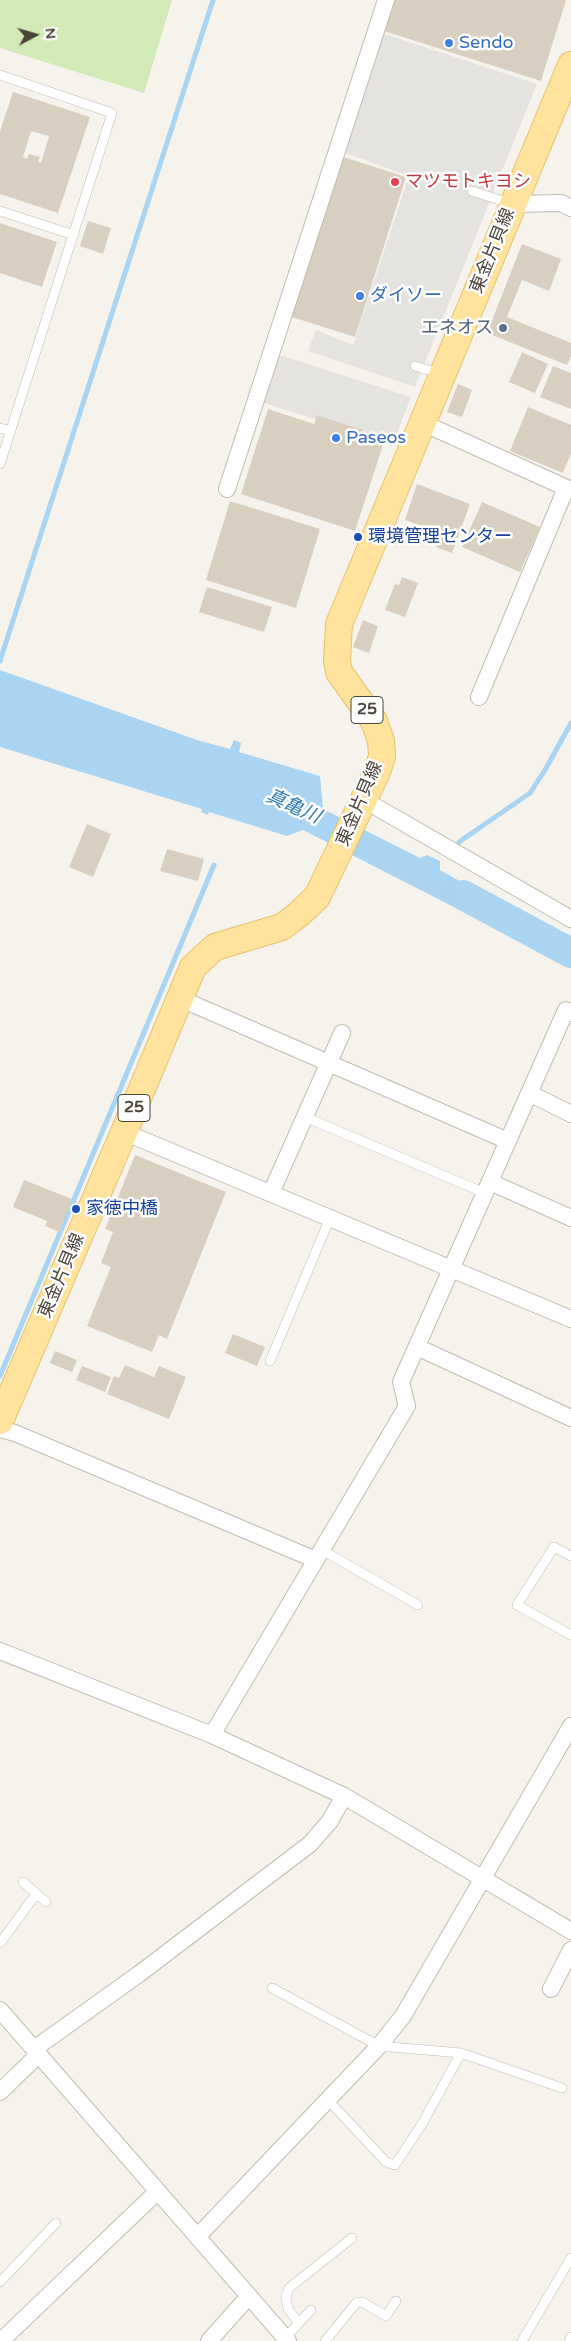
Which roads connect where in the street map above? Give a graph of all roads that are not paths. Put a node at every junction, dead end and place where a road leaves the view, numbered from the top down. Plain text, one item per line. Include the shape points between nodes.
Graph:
1 (386, 0) edge
2 (571, 65) edge
3 (0, 75) edge
4 (472, 190) dead end
5 (512, 204) junction
6 (571, 208) edge
7 (0, 211) edge
8 (74, 235) junction
9 (415, 366) dead end
10 (443, 375) junction
11 (423, 423) junction
12 (0, 428) edge
13 (11, 431) junction
14 (0, 464) edge
15 (569, 485) edge
16 (228, 489) dead end
17 (479, 697) dead end
18 (364, 800) junction
19 (571, 919) edge
20 (179, 998) junction
21 (571, 1012) edge
22 (342, 1033) dead end
23 (328, 1063) junction
24 (529, 1093) junction
25 (571, 1114) edge
26 (305, 1117) junction
27 (124, 1132) junction
28 (508, 1141) junction
29 (488, 1187) junction
30 (271, 1193) junction
31 (330, 1218) junction
32 (571, 1218) edge
33 (452, 1269) junction
34 (571, 1319) edge
35 (417, 1347) junction
36 (270, 1361) dead end
37 (571, 1418) edge
38 (0, 1420) edge
39 (0, 1430) edge
40 (319, 1555) junction
41 (571, 1556) edge
42 (418, 1605) dead end
43 (571, 1635) edge
44 (0, 1651) edge
45 (571, 1726) edge
46 (212, 1735) junction
47 (344, 1796) junction
48 (483, 1877) junction
49 (23, 1882) dead end
50 (36, 1894) junction
51 (46, 1902) dead end
52 (571, 1931) edge
53 (0, 1943) edge
54 (571, 1950) edge
55 (272, 1988) dead end
56 (551, 1989) dead end
57 (0, 2010) edge
58 (379, 2046) junction
59 (36, 2052) junction
60 (461, 2053) junction
61 (562, 2088) dead end
62 (0, 2092) edge
63 (328, 2100) junction
64 (158, 2191) junction
65 (56, 2223) dead end
66 (198, 2236) junction
67 (352, 2238) dead end
68 (571, 2258) edge
69 (0, 2282) edge
70 (249, 2296) junction
71 (396, 2301) dead end
72 (312, 2310) dead end
73 (299, 2323) junction
74 (571, 2337) edge
75 (3, 2339) edge
76 (287, 2340) edge
77 (209, 2341) edge
78 (325, 2341) edge
79 (522, 2341) edge
80 (569, 2341) edge

1 - 16 street
2 - 5 main road, 東金片貝線 / 25
3 - 8 lane via 112,113
4 - 5 lane
5 - 6 street via 561,203
5 - 10 main road, 東金片貝線 / 25
7 - 8 lane
8 - 13 lane
9 - 10 lane
10 - 11 main road, 東金片貝線 / 25
11 - 15 street
11 - 18 main road, 東金片貝線 / 25 via 339,624 339,672 374,721 380,741 382,756
12 - 13 lane
13 - 14 lane
15 - 17 street
18 - 19 street
18 - 20 main road, 東金片貝線 / 25 via 317,897 282,927 215,947 193,967
20 - 23 street
20 - 27 main road, 東金片貝線 / 25
21 - 24 street via 566,1010
22 - 23 street
23 - 26 street
23 - 28 street
24 - 25 street
24 - 28 street
26 - 29 lane
26 - 30 street
27 - 30 street
27 - 38 main road, 東金片貝線 / 25
28 - 29 street
29 - 32 street
29 - 33 street
30 - 31 street
31 - 33 street
31 - 36 lane
33 - 34 street
33 - 35 street
35 - 37 street
35 - 40 street via 401,1382 406,1406
39 - 40 street via 15,1433
40 - 42 lane
40 - 46 street
41 - 43 lane via 554,1547 516,1605
44 - 46 street
45 - 48 street
46 - 47 street
47 - 48 street
47 - 59 street via 330,1821 310,1844
48 - 52 street
48 - 58 street via 403,2016
49 - 50 lane
50 - 51 lane
50 - 53 lane
54 - 56 street
55 - 58 lane
57 - 59 street
58 - 60 lane
58 - 63 street
59 - 62 street
59 - 64 street
60 - 61 lane
60 - 63 lane via 395,2165 386,2162
63 - 66 street
64 - 66 street
64 - 75 street
65 - 69 lane
66 - 70 street
67 - 73 lane via 289,2288 286,2297 288,2308
68 - 79 lane
70 - 76 street
70 - 77 street
71 - 78 lane via 386,2316 362,2302 354,2304
72 - 73 lane
73 - 76 lane
74 - 80 lane

